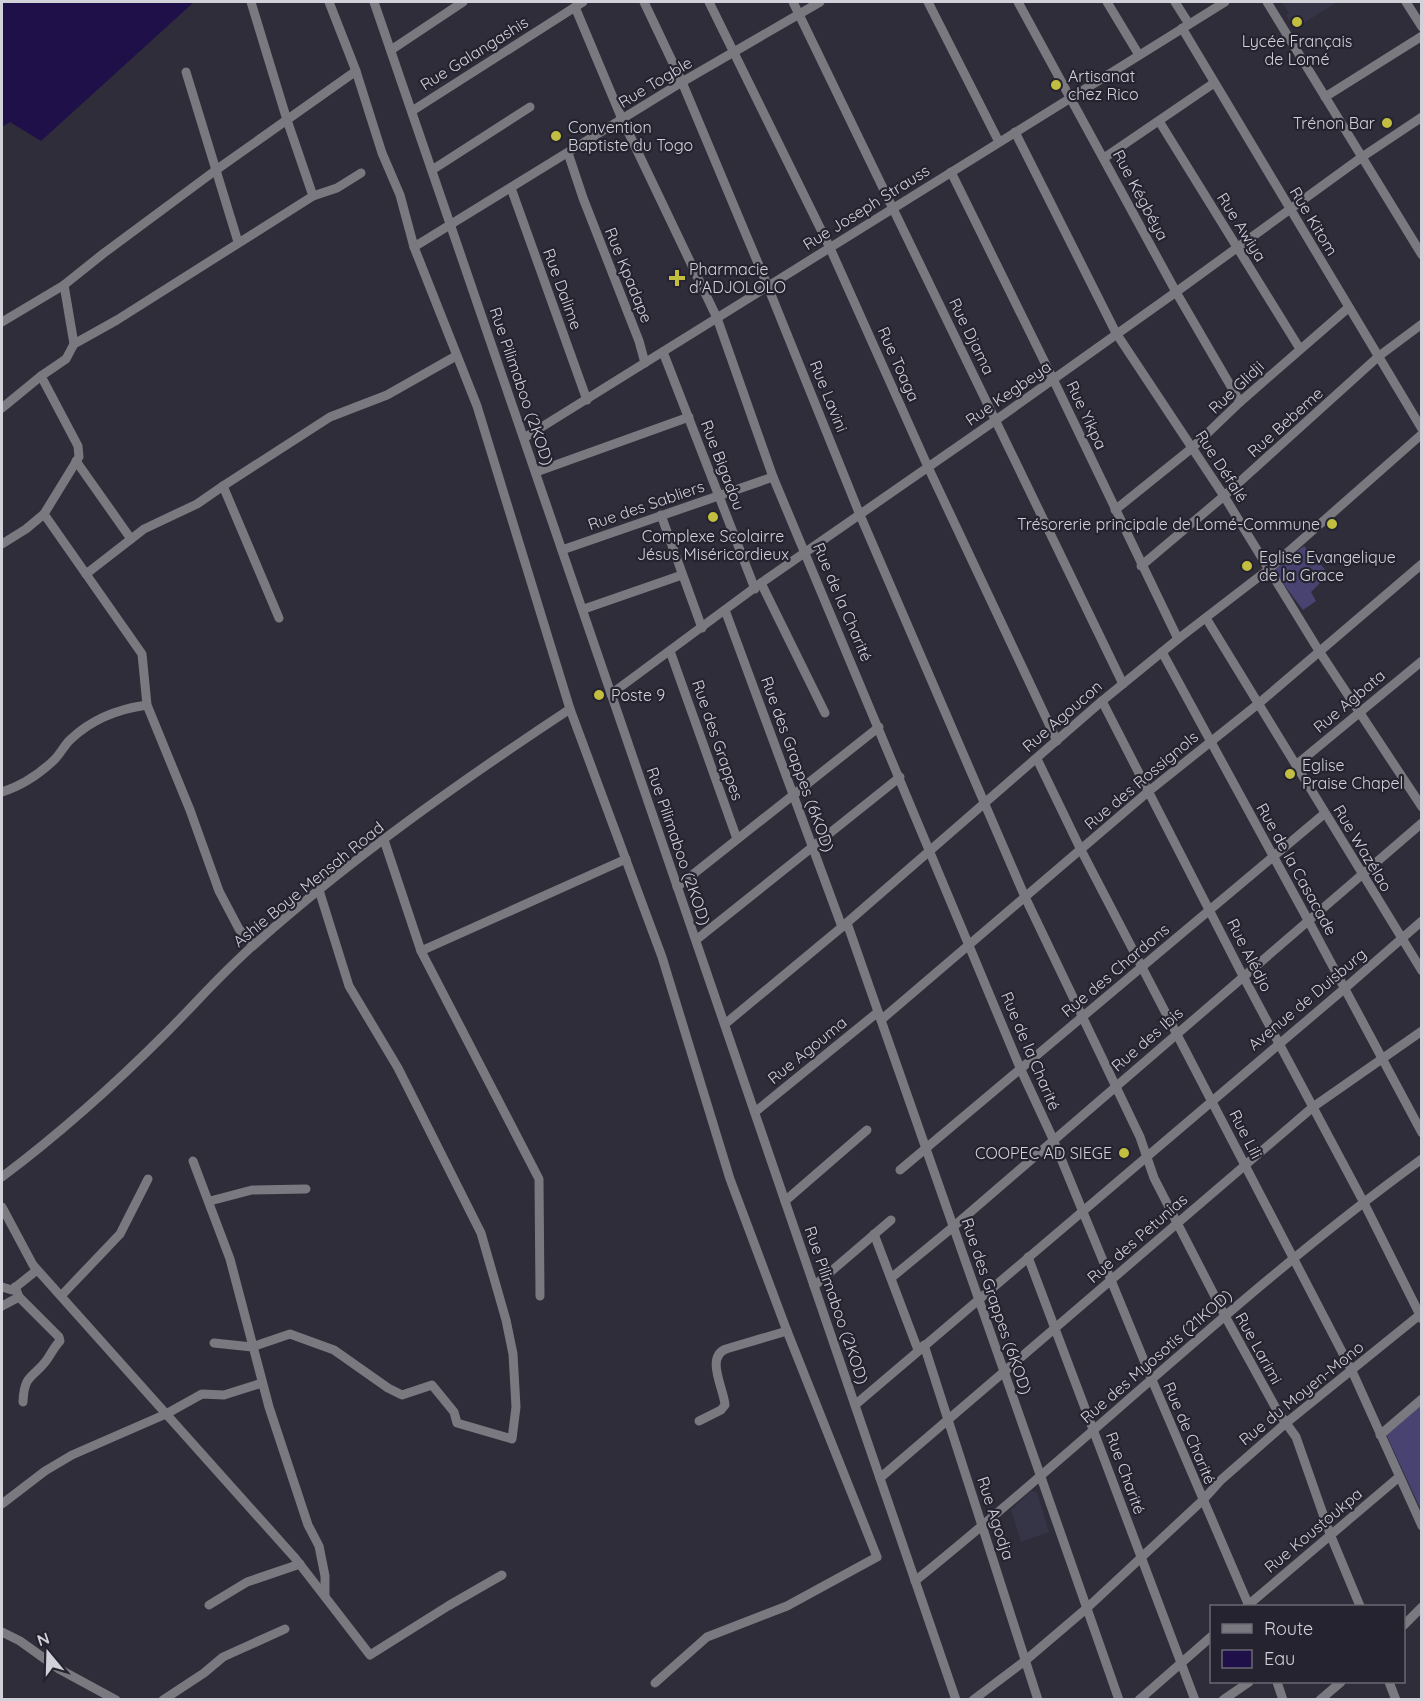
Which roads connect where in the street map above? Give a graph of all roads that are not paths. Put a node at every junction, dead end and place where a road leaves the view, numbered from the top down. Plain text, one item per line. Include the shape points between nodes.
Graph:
1 (251, 2) edge
2 (329, 2) edge
3 (374, 2) edge
4 (464, 2) edge
5 (644, 2) edge
6 (709, 2) edge
7 (793, 2) edge
8 (820, 2) edge
9 (928, 2) edge
10 (1018, 2) edge
11 (1107, 2) edge
12 (1175, 2) edge
13 (1225, 2) edge
14 (1267, 2) edge
15 (1406, 2) edge
16 (579, 4) edge
17 (800, 15) junction
18 (1185, 26) junction
19 (1422, 27) edge
20 (1422, 36) edge
21 (391, 50) junction
22 (734, 53) junction
23 (1139, 55) junction
24 (356, 71) junction
25 (186, 72) dead end
26 (682, 82) junction
27 (1214, 83) junction
28 (1071, 97) junction
29 (1325, 97) junction
30 (530, 107) dead end
31 (412, 111) junction
32 (1422, 117) edge
33 (622, 119) junction
34 (287, 120) junction
35 (1159, 122) junction
36 (1015, 132) junction
37 (999, 142) junction
38 (568, 153) junction
39 (1362, 157) junction
40 (1104, 158) junction
41 (216, 170) junction
42 (432, 170) junction
43 (951, 172) junction
44 (361, 173) dead end
45 (511, 188) junction
46 (313, 196) junction
47 (893, 208) junction
48 (1290, 210) junction
49 (451, 225) junction
50 (238, 242) junction
51 (414, 247) junction
52 (830, 248) junction
53 (1237, 248) junction
54 (1422, 255) edge
55 (64, 285) junction
56 (768, 287) junction
57 (1176, 292) junction
58 (1348, 308) junction
59 (717, 318) junction
60 (2, 322) edge
61 (1422, 324) edge
62 (1116, 333) junction
63 (74, 344) junction
64 (1300, 349) junction
65 (663, 352) junction
66 (456, 356) junction
67 (1379, 356) junction
68 (645, 363) junction
69 (41, 376) junction
70 (1053, 379) junction
71 (587, 400) junction
72 (1240, 402) junction
73 (2, 408) edge
74 (689, 417) junction
75 (996, 420) junction
76 (1422, 429) edge
77 (1422, 434) edge
78 (524, 438) junction
79 (1192, 448) junction
80 (76, 461) junction
81 (928, 467) junction
82 (536, 472) junction
83 (773, 477) junction
84 (222, 486) junction
85 (718, 495) junction
86 (1224, 496) junction
87 (1115, 510) junction
88 (44, 514) junction
89 (860, 514) junction
90 (661, 515) junction
91 (131, 539) junction
92 (2, 544) edge
93 (562, 550) junction
94 (805, 552) junction
95 (1422, 564) edge
96 (1141, 566) junction
97 (1269, 569) junction
98 (86, 574) junction
99 (682, 575) junction
100 (758, 586) junction
101 (584, 609) junction
102 (725, 610) junction
103 (279, 618) dead end
104 (1206, 618) junction
105 (702, 628) junction
106 (1178, 639) junction
107 (670, 651) junction
108 (1319, 651) junction
109 (1162, 652) junction
110 (1422, 661) edge
111 (1123, 684) junction
112 (611, 694) junction
113 (1102, 701) junction
114 (1258, 704) junction
115 (147, 705) junction
116 (570, 709) junction
117 (1360, 712) junction
118 (825, 713) dead end
119 (879, 727) junction
120 (1057, 741) junction
121 (1210, 742) junction
122 (1036, 759) junction
123 (1296, 765) junction
124 (900, 777) junction
125 (1149, 791) junction
126 (2, 792) edge
127 (793, 794) junction
128 (984, 803) junction
129 (1422, 807) edge
130 (1324, 814) junction
131 (1422, 823) edge
132 (737, 839) junction
133 (384, 840) junction
134 (813, 847) junction
135 (930, 849) junction
136 (1081, 850) junction
137 (1273, 856) junction
138 (626, 859) junction
139 (1362, 874) junction
140 (677, 886) junction
141 (319, 890) junction
142 (1025, 897) junction
143 (1210, 910) junction
144 (1308, 920) junction
145 (1422, 921) edge
146 (845, 925) junction
147 (1401, 939) junction
148 (696, 940) junction
149 (253, 945) junction
150 (970, 945) junction
151 (421, 951) junction
152 (1142, 967) junction
153 (1422, 970) edge
154 (1243, 976) junction
155 (1344, 989) junction
156 (880, 1016) junction
157 (1083, 1018) junction
158 (725, 1024) junction
159 (1422, 1031) edge
160 (1177, 1033) junction
161 (1279, 1043) junction
162 (1382, 1058) junction
163 (1021, 1070) junction
164 (1114, 1086) junction
165 (1212, 1100) junction
166 (1313, 1107) junction
167 (755, 1112) junction
168 (867, 1130) dead end
169 (1422, 1133) edge
170 (1053, 1139) junction
171 (926, 1150) junction
172 (1147, 1156) junction
173 (1422, 1159) edge
174 (193, 1161) dead end
175 (1245, 1165) junction
176 (900, 1170) dead end
177 (2, 1177) edge
178 (148, 1179) dead end
179 (306, 1188) dead end
180 (210, 1201) junction
181 (785, 1201) junction
182 (1363, 1201) junction
183 (2, 1207) edge
184 (1082, 1211) junction
185 (891, 1220) dead end
186 (1177, 1223) junction
187 (953, 1227) junction
188 (874, 1234) junction
189 (1028, 1257) junction
190 (1293, 1257) junction
191 (37, 1270) junction
192 (891, 1278) junction
193 (1111, 1280) junction
194 (814, 1286) junction
195 (2, 1287) edge
196 (15, 1287) junction
197 (61, 1296) junction
198 (540, 1296) dead end
199 (19, 1297) junction
200 (979, 1300) junction
201 (2, 1306) edge
202 (1225, 1316) junction
203 (1421, 1316) edge
204 (1055, 1328) junction
205 (787, 1331) junction
206 (214, 1343) dead end
207 (252, 1347) junction
208 (921, 1348) junction
209 (1352, 1371) junction
210 (1004, 1372) junction
211 (1152, 1380) junction
212 (262, 1383) junction
213 (1422, 1399) edge
214 (23, 1402) dead end
215 (855, 1405) junction
216 (166, 1414) junction
217 (949, 1420) junction
218 (699, 1421) dead end
219 (1286, 1423) junction
220 (1093, 1429) junction
221 (1380, 1435) junction
222 (1041, 1477) junction
223 (1399, 1477) junction
224 (880, 1478) junction
225 (1203, 1500) junction
226 (2, 1504) edge
227 (1421, 1525) edge
228 (983, 1527) junction
229 (1330, 1534) junction
230 (1141, 1557) junction
231 (300, 1564) junction
232 (502, 1575) dead end
233 (915, 1581) junction
234 (324, 1596) junction
235 (209, 1605) dead end
236 (1248, 1605) edge
237 (1249, 1605) edge
238 (1360, 1605) edge
239 (1422, 1607) edge
240 (1087, 1608) junction
241 (1405, 1624) edge
242 (285, 1629) dead end
243 (2, 1632) edge
244 (1210, 1638) edge
245 (1026, 1660) junction
246 (1181, 1662) junction
247 (655, 1683) dead end
248 (1248, 1683) edge
249 (1277, 1683) edge
250 (1340, 1683) edge
251 (1389, 1683) edge
252 (1280, 1698) edge
253 (116, 1700) edge
254 (163, 1700) edge
255 (956, 1700) edge
256 (973, 1700) edge
257 (1038, 1700) edge
258 (1119, 1700) edge
259 (1139, 1700) edge
260 (1195, 1700) edge
261 (1223, 1700) edge
262 (1320, 1700) edge
263 (1396, 1700) edge

1 - 34 street
2 - 24 street
3 - 21 street, Rue Pilimaboo (2KOD)
4 - 21 street
5 - 26 street, Rue Lavini
6 - 22 street, Rue Toaga
7 - 17 street, Rue Djama
8 - 17 street, Rue Togble
9 - 37 street
10 - 28 street, Rue Kégbéya
11 - 23 street
12 - 18 street, Rue Kitom
13 - 18 street, Rue Joseph Strauss
14 - 29 street
15 - 19 street
16 - 31 street, Rue Galangashis
16 - 33 street, Rue de la Charité
17 - 22 street, Rue Togble
17 - 47 street, Rue Djama
18 - 23 street, Rue Joseph Strauss
18 - 27 street, Rue Kitom
20 - 29 street
21 - 31 street, Rue Pilimaboo (2KOD)
22 - 26 street, Rue Togble
22 - 52 street, Rue Toaga
23 - 28 street, Rue Joseph Strauss
24 - 34 street
24 - 51 street
25 - 41 street
26 - 33 street, Rue Togble
26 - 56 street, Rue Lavini
27 - 35 street
27 - 48 street, Rue Kitom
28 - 36 street, Rue Joseph Strauss
28 - 40 street, Rue Kégbéya
29 - 39 street
30 - 42 street
31 - 42 street, Rue Pilimaboo (2KOD)
32 - 39 street, Rue Kegbeya
33 - 38 street, Rue Togble
33 - 59 street, Rue de la Charité
34 - 41 street
34 - 46 street
35 - 40 street
35 - 53 street, Rue Awiya
36 - 37 street, Rue Joseph Strauss
36 - 62 street, Rue Défalé
37 - 43 street, Rue Joseph Strauss
38 - 45 street, Rue Togble
38 - 68 street, Rue Kpadape
39 - 48 street, Rue Kegbeya
39 - 54 street
40 - 57 street, Rue Kégbéya
41 - 50 street
41 - 55 street
42 - 49 street, Rue Pilimaboo (2KOD)
43 - 47 street, Rue Joseph Strauss
43 - 70 street, Rue Yikpa
44 - 46 street via 337,188
45 - 49 street, Rue Togble
45 - 71 street, Rue Dalime
46 - 50 street
47 - 52 street, Rue Joseph Strauss
47 - 75 street, Rue Djama
48 - 53 street, Rue Kegbeya
48 - 58 street, Rue Kitom
49 - 51 street, Rue Togble
49 - 78 street, Rue Pilimaboo (2KOD)
50 - 63 street
51 - 66 street
52 - 56 street, Rue Joseph Strauss
52 - 81 street, Rue Toaga
53 - 57 street, Rue Kegbeya
53 - 64 street, Rue Awiya
55 - 60 street
55 - 63 street
56 - 59 street, Rue Joseph Strauss
56 - 89 street, Rue Lavini
57 - 62 street, Rue Kegbeya
57 - 72 street, Rue Kégbéya
58 - 64 street, Rue Glidji
58 - 67 street, Rue Kitom
59 - 65 street, Rue Joseph Strauss
59 - 83 street, Rue de la Charité
61 - 67 street, Rue Bebeme
62 - 70 street, Rue Kegbeya
62 - 79 street, Rue Défalé
63 - 69 street via 66,359
64 - 72 street, Rue Glidji
65 - 68 street, Rue Joseph Strauss
65 - 74 street, Rue Bigadou
66 - 84 street via 387,395 330,417
66 - 116 street via 477,406
67 - 76 street, Rue Kitom
67 - 86 street, Rue Bebeme
68 - 71 street, Rue Joseph Strauss
69 - 73 street
69 - 80 street via 78,446
70 - 75 street, Rue Kegbeya
70 - 87 street, Rue Yikpa
71 - 78 street, Rue Joseph Strauss
72 - 79 street, Rue Glidji
74 - 82 street
74 - 85 street, Rue Bigadou
75 - 81 street, Rue Kegbeya
75 - 111 street, Rue Djama
77 - 97 street, Rue Agoucon
78 - 82 street, Rue Pilimaboo (2KOD)
79 - 86 street, Rue Défalé
79 - 87 street, Rue Glidji
80 - 88 street
80 - 91 street
81 - 89 street, Rue Kegbeya
81 - 120 street, Rue Toaga
82 - 93 street, Rue Pilimaboo (2KOD)
83 - 85 street, Rue des Sabliers
83 - 94 street, Rue de la Charité
84 - 91 street via 198,504
84 - 103 street
85 - 90 street, Rue des Sabliers
85 - 100 street, Rue Bigadou
86 - 96 street, Rue Bebeme
86 - 97 street, Rue Défalé
87 - 96 street, Rue Yikpa
88 - 92 street
88 - 98 street
89 - 94 street, Rue Kegbeya
89 - 128 street, Rue Lavini
90 - 93 street, Rue des Sabliers
90 - 99 street
91 - 98 street
93 - 101 street, Rue Pilimaboo (2KOD)
94 - 100 street, Rue Kegbeya
94 - 119 street, Rue de la Charité
95 - 108 street, Rue des Rossignols
96 - 106 street, Rue Yikpa
97 - 104 street, Rue Agoucon
97 - 108 street, Rue Défalé
98 - 115 street via 142,654
99 - 101 street
99 - 105 street
100 - 102 street, Rue Kegbeya
100 - 118 street, Rue Bigadou
101 - 112 street, Rue Pilimaboo (2KOD)
102 - 105 street, Rue Kegbeya
102 - 127 street, Rue des Grappes (6KOD)
104 - 106 street, Rue Agoucon
104 - 114 street, Rue Wazélao
105 - 107 street, Rue Kegbeya
106 - 109 street, Rue Agoucon
107 - 112 street, Rue Kegbeya
107 - 132 street, Rue des Grappes
108 - 114 street, Rue des Rossignols
108 - 117 street, Rue Défalé
109 - 111 street, Rue Agoucon
109 - 121 street, Rue de la Casacade
110 - 117 street, Rue Agbata
111 - 113 street, Rue Agoucon
112 - 140 street, Rue Pilimaboo (2KOD)
113 - 120 street, Rue Agoucon
113 - 125 street, Rue Alédjo
114 - 121 street, Rue des Rossignols
114 - 123 street, Rue Wazélao
115 - 126 street via 122,709 90,723 69,740 54,760 19,787
115 - 149 street via 219,891 239,929
116 - 133 street, Ashie Boye Mensah Road via 462,781
116 - 138 street
117 - 123 street, Rue Agbata
117 - 129 street, Rue Défalé
119 - 124 street, Rue de la Charité
119 - 127 street
120 - 122 street, Rue Agoucon
121 - 125 street, Rue des Rossignols
121 - 137 street, Rue de la Casacade
122 - 128 street, Rue Agoucon
122 - 136 street, Rue Lili
123 - 130 street, Rue Wazélao
124 - 134 street
124 - 135 street, Rue de la Charité
125 - 136 street, Rue des Rossignols
125 - 143 street, Rue Alédjo
127 - 132 street
127 - 134 street, Rue des Grappes (6KOD)
128 - 135 street, Rue Agoucon
128 - 142 street, Rue Lavini
130 - 137 street, Rue des Chardons
130 - 139 street, Rue Wazélao
131 - 139 street, Rue des Ibis
132 - 140 street
133 - 141 street, Ashie Boye Mensah Road
133 - 151 street
134 - 146 street, Rue des Grappes (6KOD)
134 - 148 street
135 - 146 street, Rue Agoucon
135 - 150 street, Rue de la Charité
136 - 142 street, Rue des Rossignols
136 - 152 street, Rue Lili
137 - 143 street, Rue des Chardons
137 - 144 street, Rue de la Casacade
138 - 151 street
138 - 205 street via 662,957 730,1179
139 - 144 street, Rue des Ibis
139 - 147 street, Rue Wazélao
140 - 148 street, Rue Pilimaboo (2KOD)
141 - 149 street, Ashie Boye Mensah Road
141 - 207 street via 349,986 398,1068 481,1233 513,1354 516,1407 512,1439 457,1423 454,1412 432,1385 402,1395 334,1350 299,1337 290,1334
142 - 150 street, Rue des Rossignols
142 - 157 street, Rue Lavini
143 - 152 street, Rue des Chardons
143 - 154 street, Rue Alédjo
144 - 154 street, Rue des Ibis
144 - 155 street, Rue de la Casacade
145 - 147 street, Avenue de Duisburg
146 - 156 street, Rue des Grappes (6KOD)
146 - 158 street, Rue Agoucon
147 - 153 street, Rue Wazélao
147 - 155 street, Avenue de Duisburg
148 - 158 street, Rue Pilimaboo (2KOD)
149 - 177 street, Ashie Boye Mensah Road via 163,1036 46,1143
150 - 156 street, Rue des Rossignols
150 - 163 street, Rue de la Charité
151 - 198 street via 538,1179
152 - 157 street, Rue des Chardons
152 - 160 street, Rue Lili
154 - 160 street, Rue des Ibis
154 - 161 street, Rue Alédjo
155 - 161 street, Avenue de Duisburg
155 - 162 street, Rue de la Casacade
156 - 167 street, Rue Agouma
156 - 171 street, Rue des Grappes (6KOD)
157 - 163 street, Rue des Chardons
157 - 164 street, Rue Larimi
158 - 167 street, Rue Pilimaboo (2KOD)
159 - 162 street, Rue des Petunias
160 - 164 street, Rue des Ibis
160 - 165 street, Rue Lili
161 - 165 street, Avenue de Duisburg
161 - 166 street, Rue Alédjo
162 - 166 street, Rue des Petunias
162 - 169 street, Rue de la Casacade
163 - 170 street, Rue de la Charité
163 - 171 street, Rue des Chardons
164 - 170 street, Rue des Ibis
164 - 172 street, Rue Larimi
165 - 172 street, Avenue de Duisburg
165 - 175 street, Rue Lili
166 - 175 street, Rue des Petunias
166 - 182 street, Rue Alédjo
167 - 181 street, Rue Pilimaboo (2KOD)
168 - 181 street
170 - 184 street, Rue de la Charité
170 - 187 street, Rue des Ibis
171 - 176 street, Rue des Chardons
171 - 187 street, Rue des Grappes (6KOD)
172 - 184 street, Avenue de Duisburg
172 - 186 street, Rue Larimi
173 - 182 street, Rue des Myosotis (21KOD)
174 - 180 street
175 - 186 street, Rue des Petunias
175 - 190 street, Rue Lili
178 - 197 street via 120,1234
179 - 180 street via 252,1190
180 - 207 street via 230,1259
181 - 194 street, Rue Pilimaboo (2KOD)
182 - 190 street, Rue des Myosotis (21KOD)
182 - 203 street, Rue Alédjo
183 - 191 street
184 - 189 street, Avenue de Duisburg
184 - 193 street, Rue de Charité
185 - 188 street
186 - 193 street, Rue des Petunias
186 - 202 street, Rue Larimi
187 - 192 street, Rue des Ibis
187 - 200 street, Rue des Grappes (6KOD)
188 - 192 street, Rue Agodja
188 - 194 street
189 - 200 street, Avenue de Duisburg
189 - 204 street, Rue Charité
190 - 202 street, Rue des Myosotis (21KOD)
190 - 209 street, Rue Lili
191 - 196 street
191 - 197 street
192 - 208 street, Rue Agodja
193 - 204 street, Rue des Petunias
193 - 211 street, Rue de Charité
194 - 215 street, Rue Pilimaboo (2KOD)
195 - 196 street
196 - 199 street
197 - 216 street
199 - 201 street
199 - 214 street via 60,1341 29,1376
200 - 208 street, Avenue de Duisburg
200 - 210 street, Rue des Grappes (6KOD)
202 - 211 street, Rue des Myosotis (21KOD)
202 - 219 street, Rue Larimi
203 - 209 street, Rue du Moyen-Mono
204 - 210 street, Rue des Petunias
204 - 220 street, Rue Charité
205 - 218 street via 719,1353 716,1364 725,1405
205 - 247 street via 877,1557 787,1606 708,1637
206 - 207 street
207 - 212 street
208 - 215 street, Avenue de Duisburg
208 - 217 street, Rue Agodja
209 - 219 street, Rue du Moyen-Mono
209 - 221 street, Rue Lili
210 - 217 street, Rue des Petunias
210 - 222 street, Rue des Grappes (6KOD)
211 - 220 street, Rue des Myosotis (21KOD)
211 - 225 street, Rue de Charité
212 - 216 street via 224,1395 202,1394
212 - 234 street via 318,1546 325,1576
213 - 221 street
215 - 224 street, Rue Pilimaboo (2KOD)
216 - 226 street via 72,1455
216 - 231 street
217 - 224 street, Rue des Petunias
217 - 228 street, Rue Agodja
219 - 225 street, Rue du Moyen-Mono via 1210,1489
219 - 229 street, Rue Larimi via 1296,1437
220 - 222 street, Rue des Myosotis (21KOD)
220 - 230 street, Rue Charité
221 - 223 street, Rue Lili
222 - 228 street, Rue des Myosotis (21KOD)
222 - 240 street, Rue des Grappes (6KOD)
223 - 227 street, Rue Lili
223 - 229 street, Rue Koustoukpa
224 - 233 street, Rue Pilimaboo (2KOD)
225 - 230 street, Rue du Moyen-Mono
225 - 236 street, Rue de Charité
228 - 233 street, Rue des Myosotis (21KOD)
228 - 245 street, Rue Agodja
229 - 237 street, Rue Koustoukpa
229 - 238 street, Rue Larimi
230 - 240 street, Rue du Moyen-Mono
230 - 246 street, Rue Charité
231 - 234 street
231 - 235 street via 248,1582
232 - 234 street via 370,1654
233 - 255 street, Rue Pilimaboo (2KOD)
239 - 241 street
240 - 245 street, Rue du Moyen-Mono
240 - 258 street, Rue des Grappes (6KOD)
242 - 254 street via 223,1657
243 - 253 street
244 - 246 street
245 - 256 street, Rue du Moyen-Mono
245 - 257 street, Rue Agodja
246 - 259 street
246 - 260 street, Rue Charité
248 - 261 street
249 - 252 street
250 - 262 street
251 - 263 street

